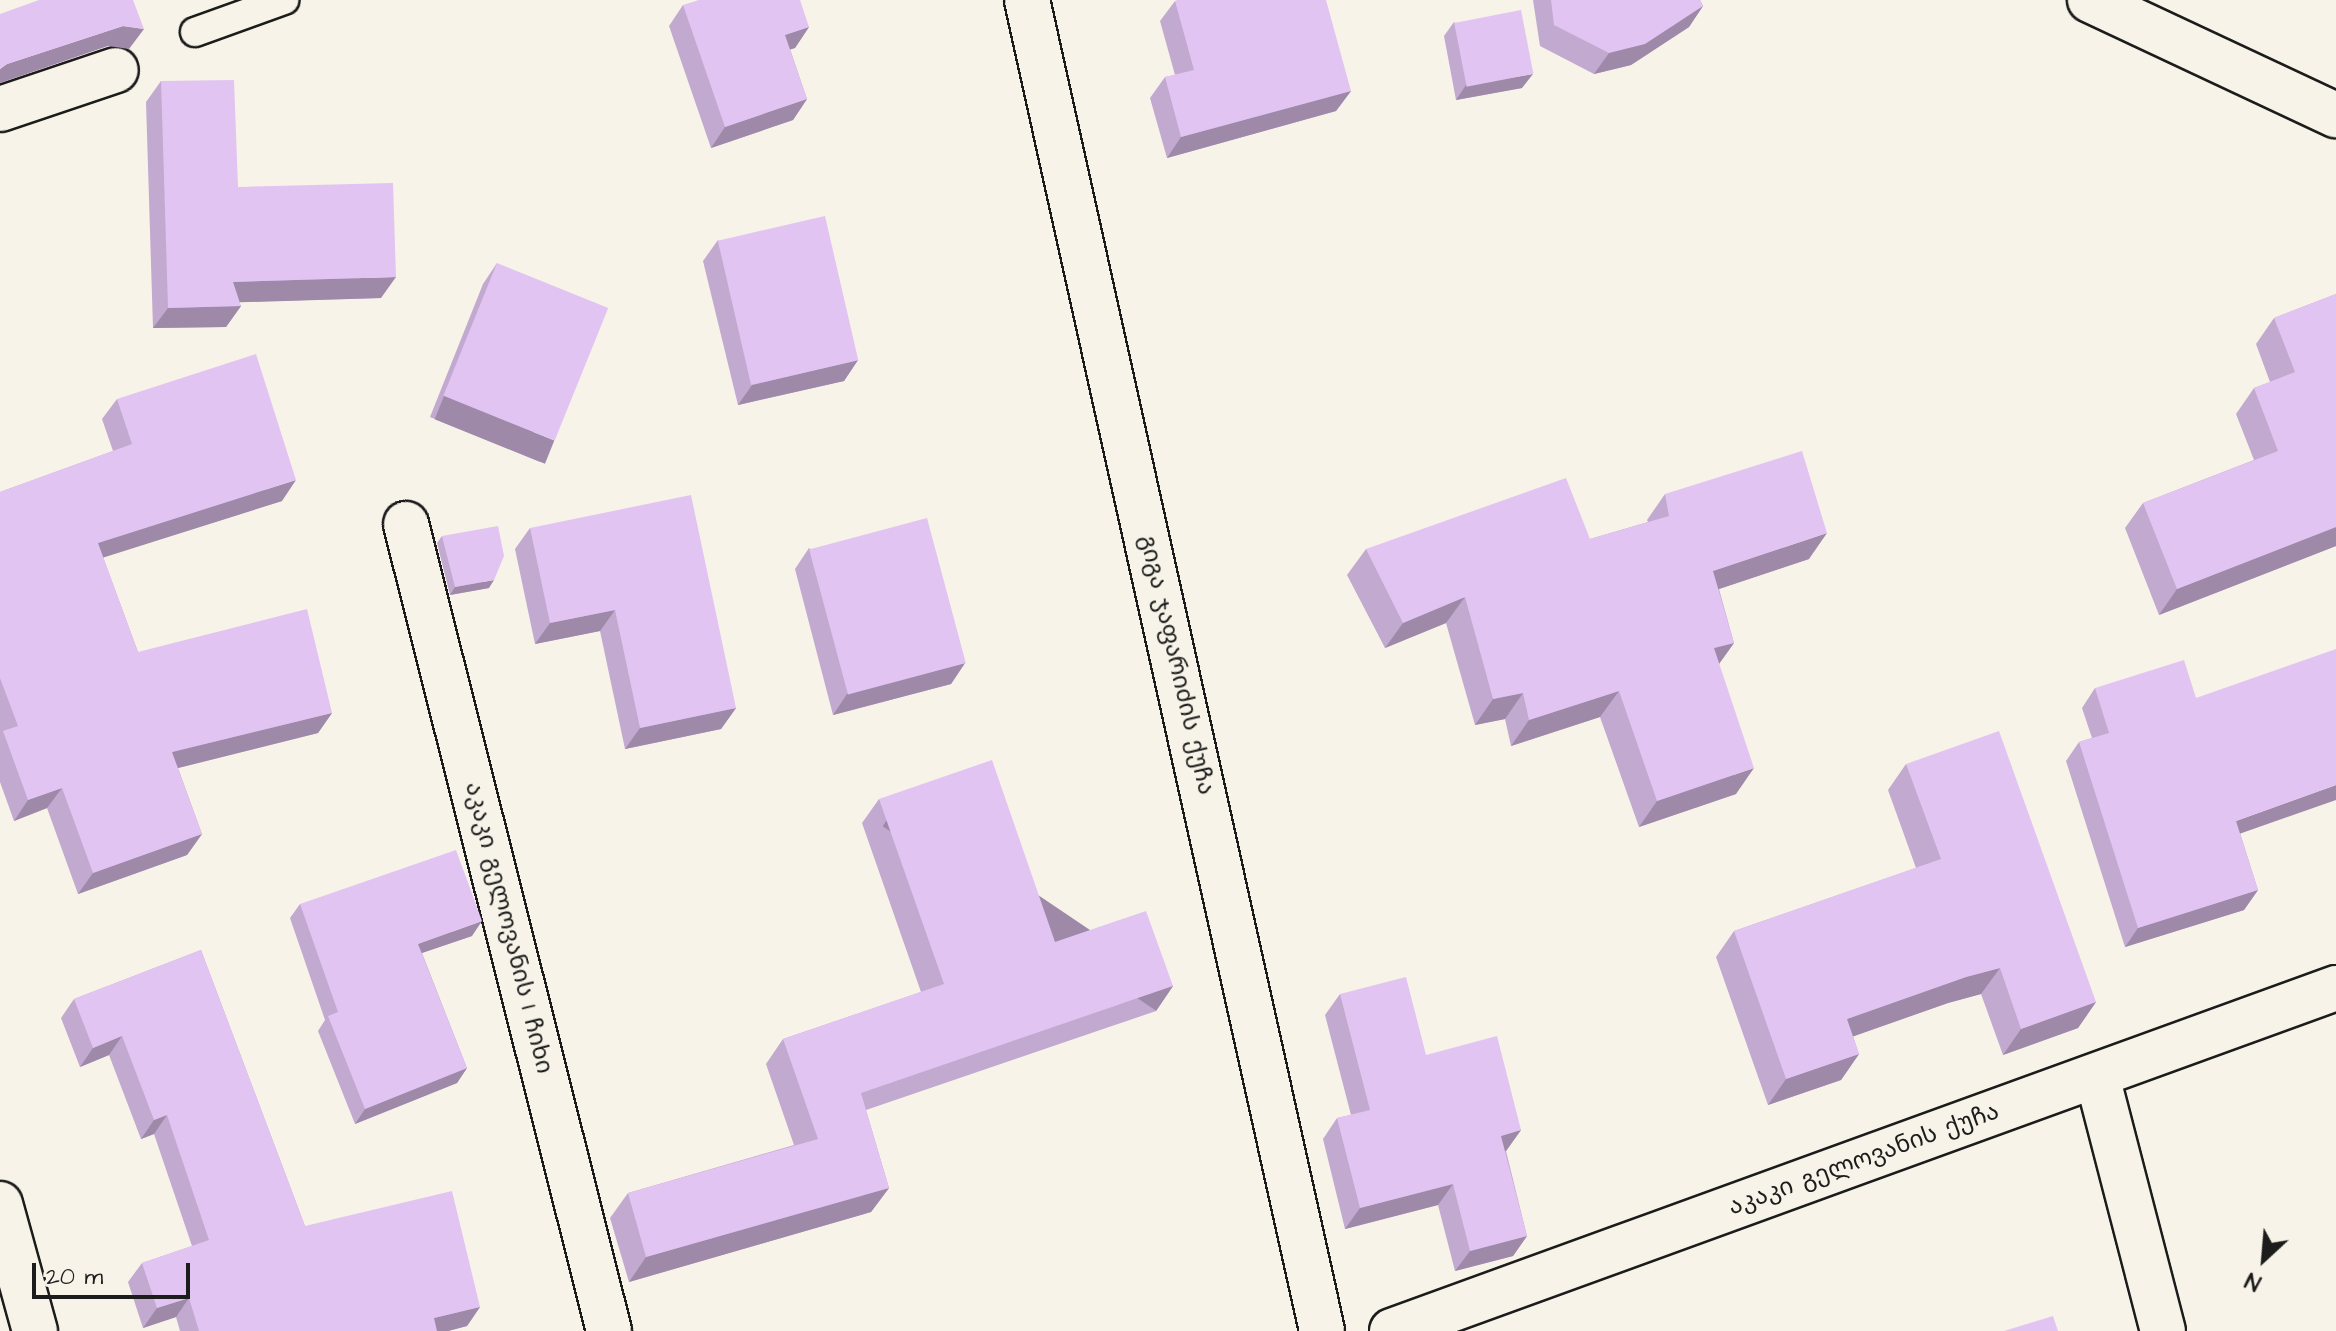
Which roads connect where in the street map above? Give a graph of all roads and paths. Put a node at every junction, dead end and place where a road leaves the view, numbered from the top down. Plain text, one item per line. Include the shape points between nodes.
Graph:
1 (284, 0) edge
2 (1027, 0) edge
3 (2090, 0) edge
4 (195, 32) dead end
5 (116, 70) dead end
6 (0, 109) edge
7 (2336, 115) edge
8 (406, 524) dead end
9 (2336, 988) edge
10 (2097, 1076) junction
11 (0, 1204) edge
12 (35, 1331) edge
13 (609, 1331) edge
14 (1322, 1331) edge
15 (1392, 1331) edge
16 (2163, 1331) edge

1 - 4 lane
2 - 14 street, გიგა ჯაფარიძის ქუჩა
3 - 7 street
5 - 6 street
8 - 13 street, აკაკი გელოვანის I ჩიხი
9 - 10 street, აკაკი გელოვანის ქუჩა
10 - 15 street, აკაკი გელოვანის ქუჩა
10 - 16 street
11 - 12 street

